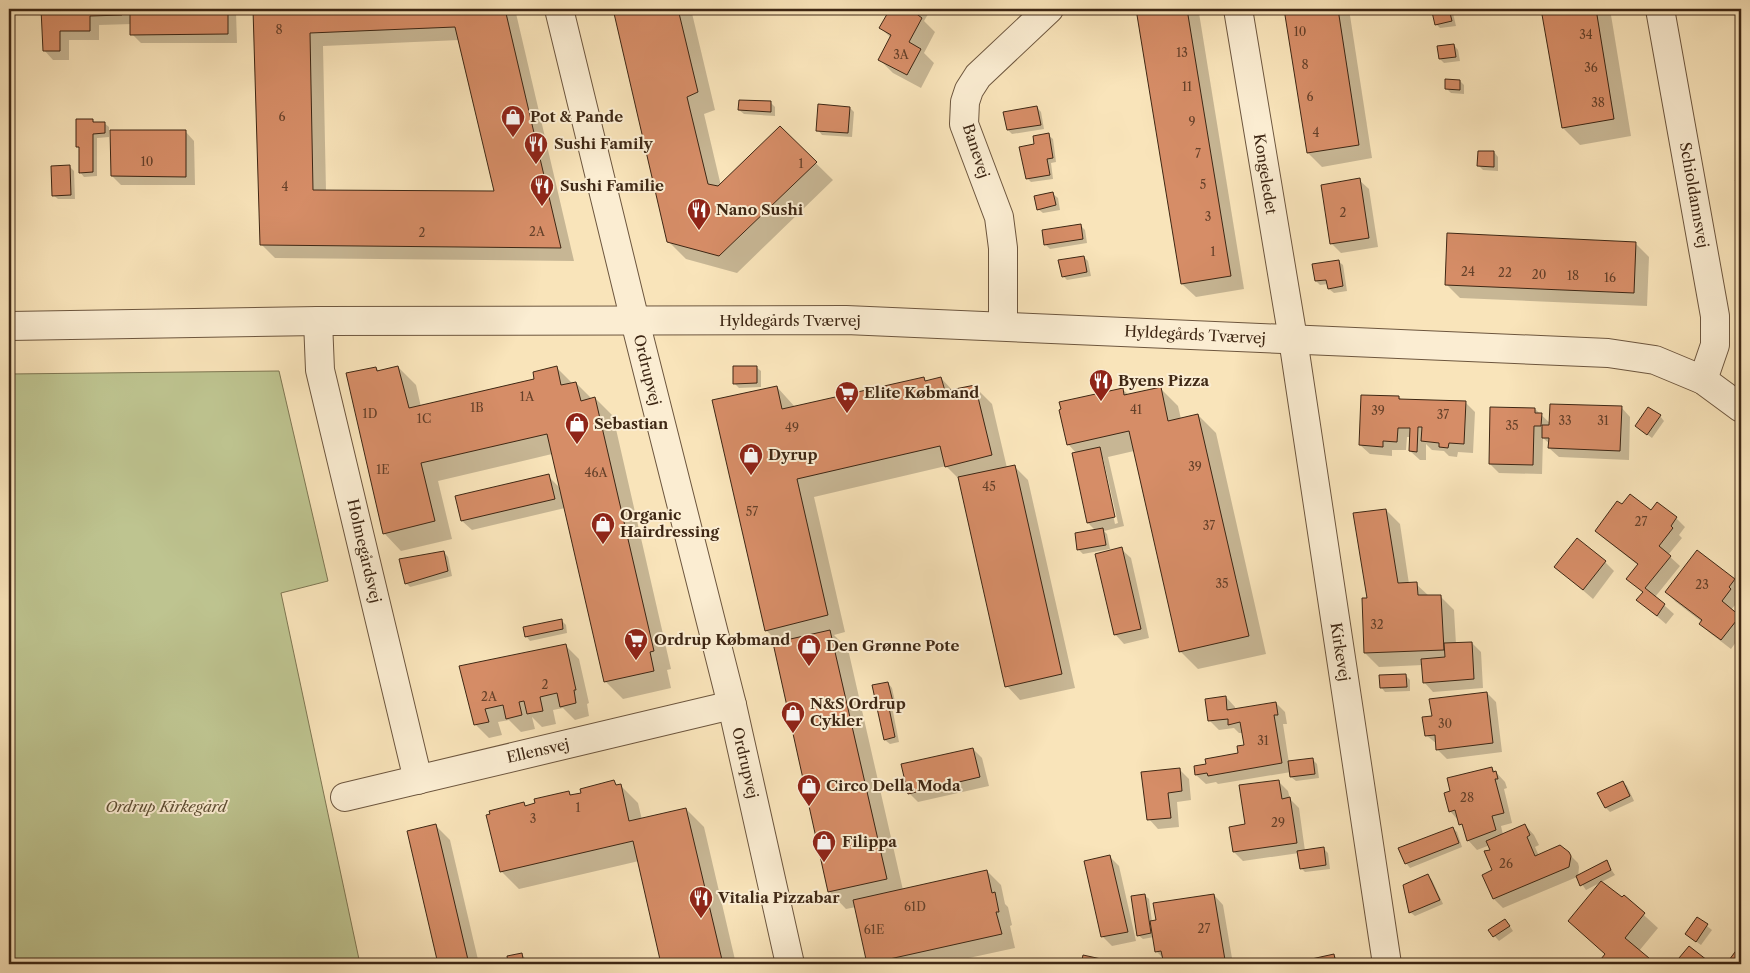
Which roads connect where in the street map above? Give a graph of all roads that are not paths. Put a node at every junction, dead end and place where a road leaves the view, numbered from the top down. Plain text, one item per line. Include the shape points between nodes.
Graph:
1 (559, 9) edge
2 (1049, 9) edge
3 (1238, 9) edge
4 (1660, 9) edge
5 (318, 321) junction
6 (635, 321) junction
7 (1003, 325) junction
8 (9, 326) edge
9 (1292, 339) junction
10 (1703, 380) junction
11 (1741, 408) edge
12 (732, 705) junction
13 (418, 780) junction
14 (345, 798) dead end
15 (790, 964) edge
16 (1387, 964) edge

1 - 6 street, Ordrupvej
2 - 7 street, Banevej via 978,76 965,102 964,124 998,217 1003,248
3 - 9 street, Kongeledet
4 - 10 street, Schioldannsvej via 1715,316 1715,345
5 - 6 street
5 - 8 street
5 - 13 street, Holmegårdsvej via 320,370
6 - 7 street, Hyldegårds Tværvej via 846,320
6 - 12 street, Ordrupvej
7 - 9 street, Hyldegårds Tværvej
9 - 10 street, Hyldegårds Tværvej via 1608,353 1655,360
9 - 16 street, Kirkevej
10 - 11 street, Hyldegårds Tværvej
12 - 13 street, Ellensvej
12 - 15 street, Ordrupvej
13 - 14 street, Ellensvej

